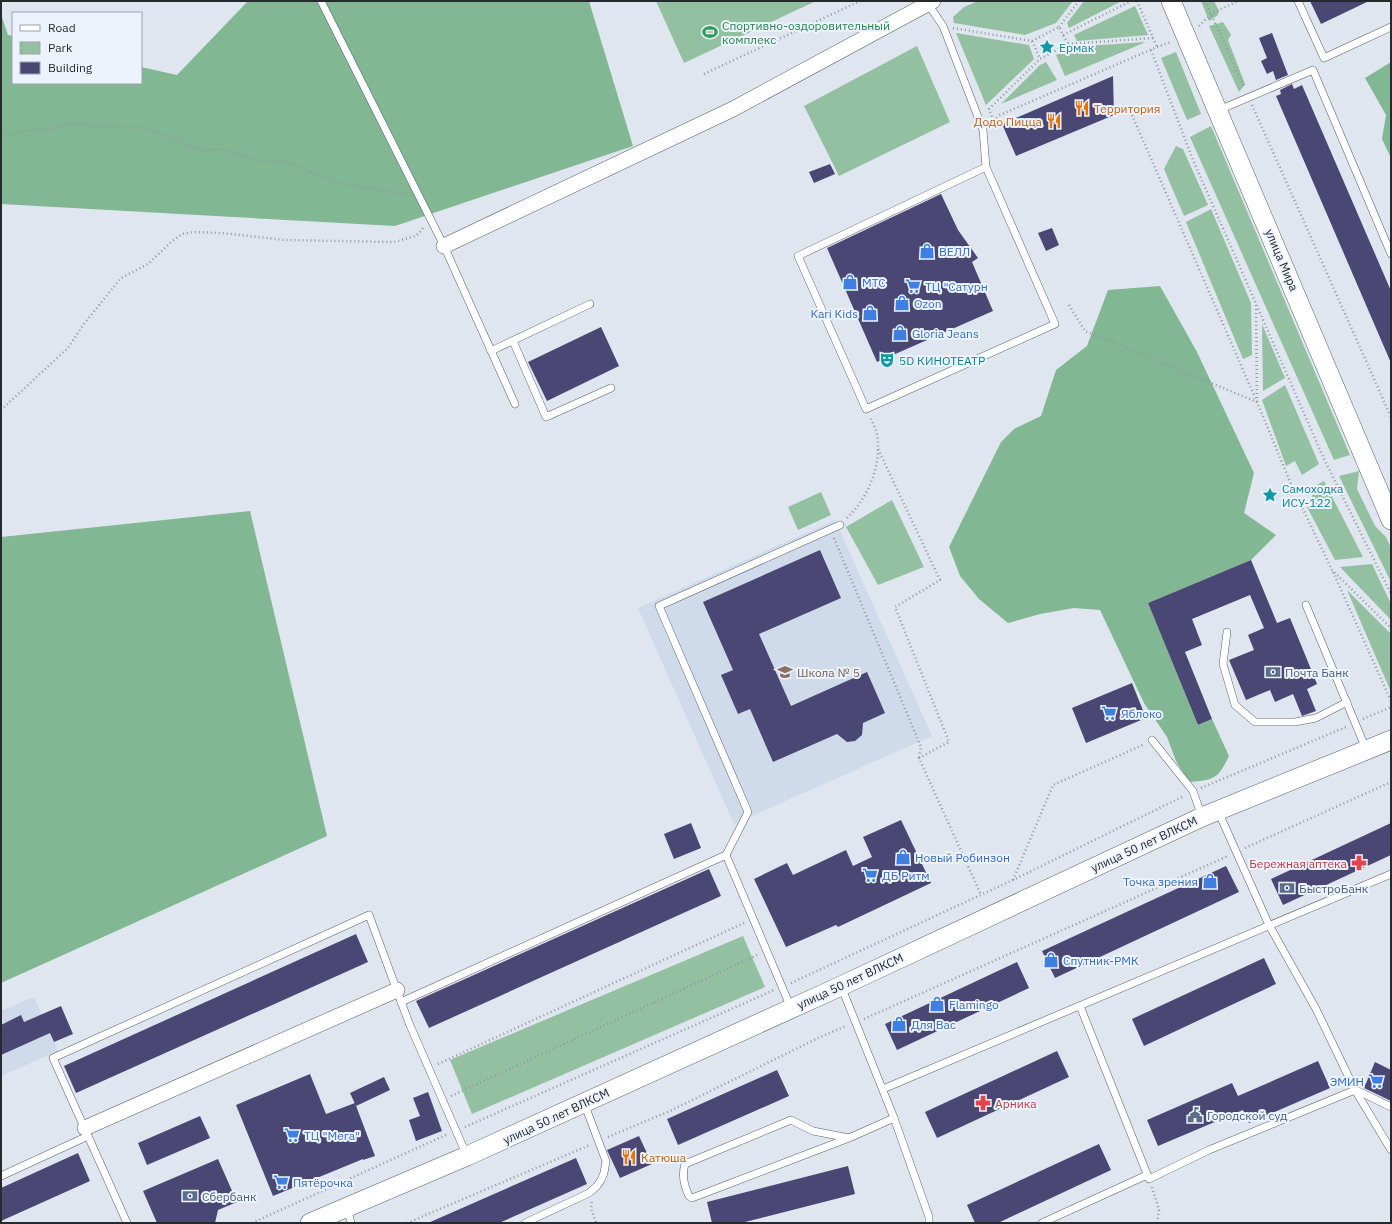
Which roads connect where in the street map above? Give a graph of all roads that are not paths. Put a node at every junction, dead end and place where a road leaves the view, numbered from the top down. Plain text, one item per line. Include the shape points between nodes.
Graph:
1 (321, 1) edge
2 (1171, 1) edge
3 (1298, 1) edge
4 (930, 2) edge
5 (1391, 27) edge
6 (1219, 111) junction
7 (986, 167) junction
8 (444, 246) junction
9 (1391, 254) edge
10 (590, 304) dead end
11 (513, 341) junction
12 (491, 351) junction
13 (611, 388) dead end
14 (515, 404) dead end
15 (1391, 520) edge
16 (840, 524) road end
17 (1306, 605) dead end
18 (1228, 632) dead end
19 (1347, 702) junction
20 (1152, 740) road end
21 (1391, 740) edge
22 (1366, 750) junction
23 (1210, 814) junction
24 (726, 856) junction
25 (1391, 874) edge
26 (1269, 924) junction
27 (841, 986) junction
28 (399, 996) junction
29 (1080, 1006) junction
30 (791, 1008) junction
31 (883, 1089) junction
32 (1356, 1090) junction
33 (584, 1103) junction
34 (1391, 1107) edge
35 (894, 1118) junction
36 (87, 1132) junction
37 (848, 1138) junction
38 (1391, 1150) edge
39 (467, 1156) junction
40 (1, 1176) edge
41 (1148, 1177) junction
42 (349, 1215) edge
43 (127, 1223) edge
44 (310, 1223) edge
45 (526, 1223) edge
46 (929, 1223) edge
47 (1042, 1223) edge

1 - 8 lane
2 - 6 street, улица Мира
3 - 5 lane via 1324,58
4 - 7 lane via 943,26 983,130
4 - 8 street via 733,109
6 - 9 lane via 1313,70
6 - 15 street, улица Мира
7 - 7 lane via 1055,324 866,409 798,256
8 - 12 lane
10 - 11 lane
11 - 12 lane
11 - 13 lane via 546,417
12 - 14 lane
16 - 24 lane via 659,606 748,812
17 - 19 lane
18 - 19 lane via 1223,664 1235,705 1255,722 1296,722 1316,718
19 - 22 lane
20 - 23 lane
21 - 22 street, улица 50 лет ВЛКСМ
22 - 23 street, улица 50 лет ВЛКСМ
23 - 26 lane
23 - 27 street, улица 50 лет ВЛКСМ
24 - 28 lane
24 - 30 lane
25 - 26 lane
26 - 29 lane
26 - 32 lane via 1316,1009
27 - 30 street, улица 50 лет ВЛКСМ
27 - 31 lane
28 - 36 street
28 - 36 lane via 369,915 53,1058
28 - 39 lane
29 - 31 lane
29 - 41 lane
30 - 33 street, улица 50 лет ВЛКСМ
31 - 35 lane
32 - 34 lane
32 - 38 lane
32 - 41 lane
33 - 39 street, улица 50 лет ВЛКСМ
33 - 45 lane via 606,1161 604,1173 597,1186 589,1193
35 - 37 lane
35 - 46 lane
36 - 40 lane
36 - 43 lane
37 - 37 lane via 813,1131 791,1120 685,1164 683,1174 686,1191 692,1198
39 - 42 street, улица 50 лет ВЛКСМ
41 - 47 lane
42 - 44 street, улица 50 лет ВЛКСМ

